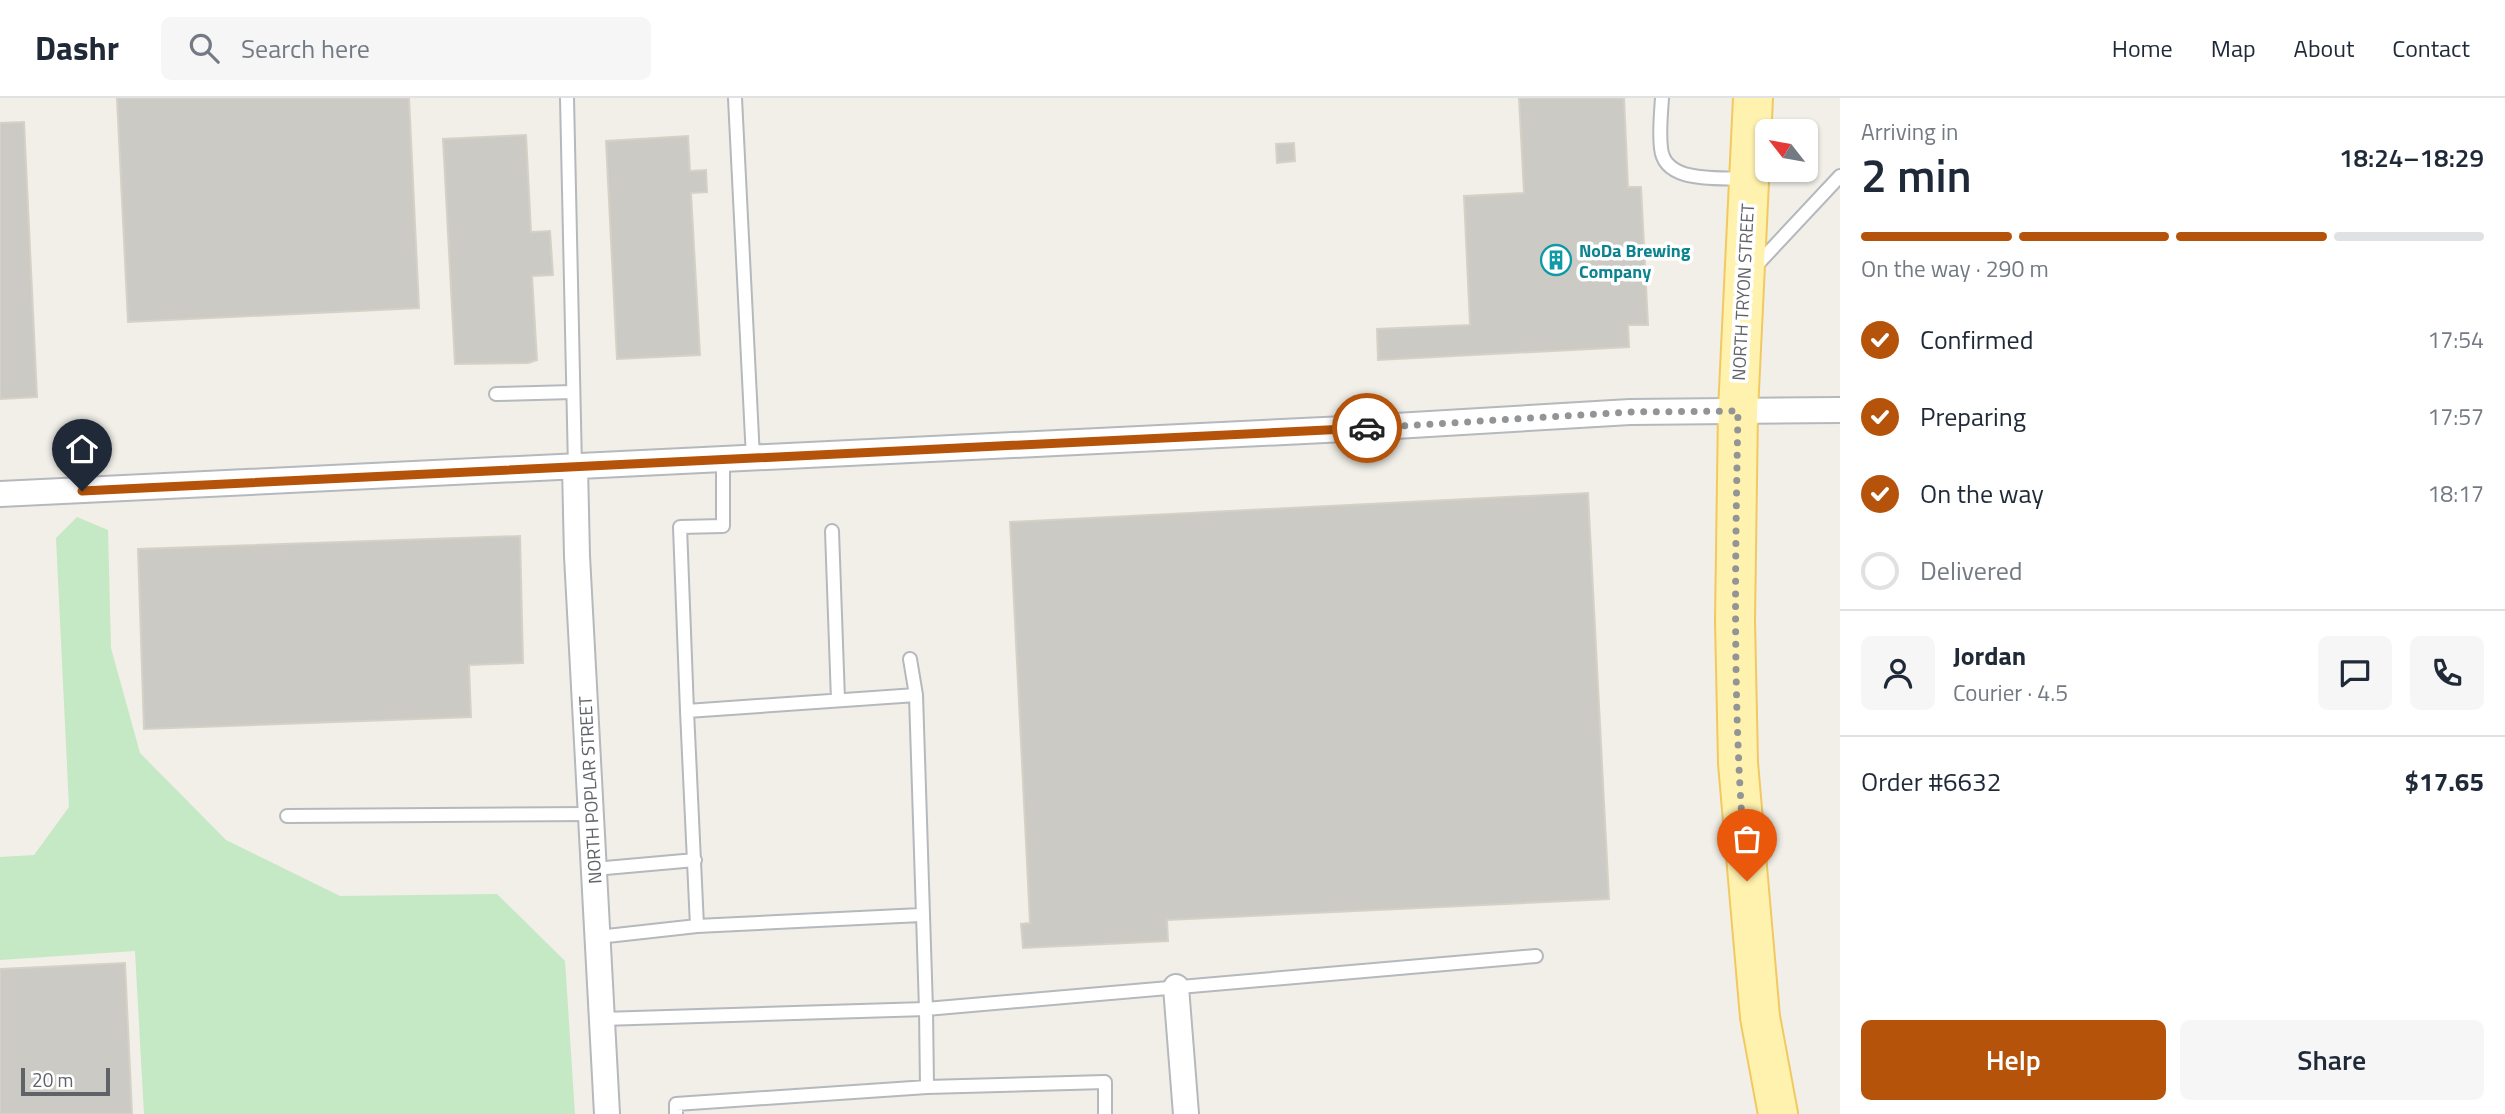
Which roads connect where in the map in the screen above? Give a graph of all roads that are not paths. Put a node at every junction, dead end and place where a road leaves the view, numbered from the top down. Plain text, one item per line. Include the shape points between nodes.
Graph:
1 (567, 98) edge
2 (735, 98) edge
3 (1662, 98) edge
4 (1753, 98) edge
5 (1840, 176) edge
6 (1748, 180) junction
7 (1745, 277) junction
8 (573, 392) junction
9 (496, 394) dead end
10 (1840, 410) edge
11 (1738, 411) junction
12 (753, 458) junction
13 (723, 460) junction
14 (575, 467) junction
15 (0, 494) edge
16 (832, 531) dead end
17 (910, 659) dead end
18 (916, 695) junction
19 (838, 700) junction
20 (688, 710) junction
21 (591, 814) junction
22 (287, 816) dead end
23 (695, 860) junction
24 (594, 869) junction
25 (921, 915) junction
26 (697, 926) junction
27 (598, 937) junction
28 (1536, 956) dead end
29 (1176, 987) junction
30 (926, 1009) junction
31 (602, 1019) junction
32 (927, 1087) junction
33 (607, 1114) edge
34 (676, 1114) edge
35 (1105, 1114) edge
36 (1186, 1114) edge
37 (1778, 1114) edge

1 - 8 lane
2 - 12 lane
3 - 6 lane via 1661,150 1668,165 1682,175
4 - 6 main road, NORTH TRYON STREET
5 - 7 lane
6 - 7 main road, NORTH TRYON STREET
7 - 11 main road, NORTH TRYON STREET
8 - 9 lane
8 - 14 lane
10 - 11 street
11 - 12 street via 1630,412
11 - 37 main road, NORTH TRYON STREET via 1738,764 1760,1017
12 - 13 street
13 - 14 street
13 - 20 lane via 723,526 680,527
14 - 15 street
14 - 21 street, NORTH POPLAR STREET
16 - 19 lane
17 - 18 lane
18 - 19 lane
18 - 25 lane
19 - 20 lane
20 - 23 lane
21 - 22 lane
21 - 24 street, NORTH POPLAR STREET
23 - 24 lane
23 - 26 lane
24 - 27 street, NORTH POPLAR STREET
25 - 26 lane
25 - 30 lane
26 - 27 lane
27 - 31 street, NORTH POPLAR STREET
28 - 29 lane
29 - 30 lane
29 - 36 street
30 - 31 lane
30 - 32 lane
31 - 33 street, NORTH POPLAR STREET
32 - 34 lane via 676,1104
32 - 35 lane via 1105,1082

